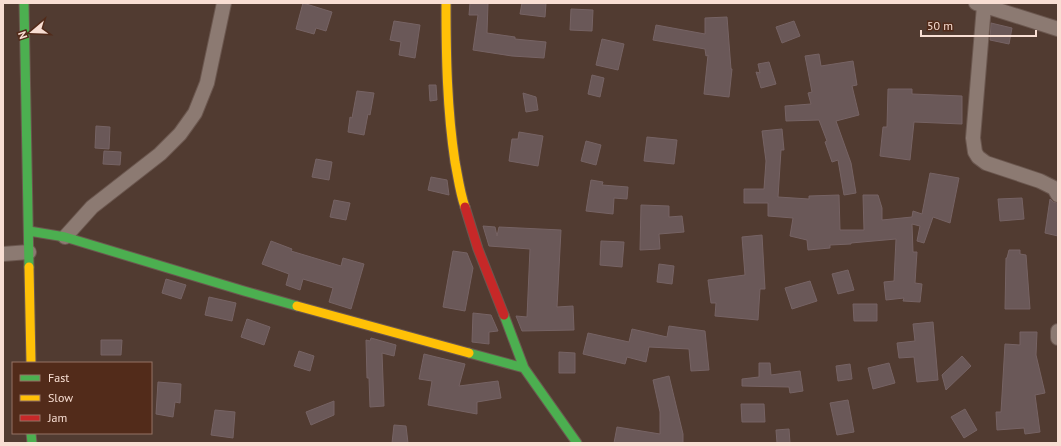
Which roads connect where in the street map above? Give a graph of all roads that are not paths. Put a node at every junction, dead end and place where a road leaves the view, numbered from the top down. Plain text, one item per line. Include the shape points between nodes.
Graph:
1 (24, 3) edge
2 (224, 3) edge
3 (446, 3) edge
4 (980, 4) edge
5 (1058, 29) edge
6 (1058, 195) edge
7 (29, 231) junction
8 (65, 237) junction
9 (29, 252) junction
10 (3, 254) edge
11 (1058, 331) edge
12 (1058, 338) edge
13 (30, 362) edge
14 (524, 368) junction
15 (577, 443) edge

1 - 7 street
2 - 8 street via 207,83 195,113 180,134 160,154 92,208
3 - 14 street via 450,130 461,196 478,249
4 - 5 street
4 - 6 street via 973,138 975,152 986,163 1040,181 1054,188
7 - 8 street
7 - 9 street
8 - 14 street via 244,291
9 - 10 street
9 - 13 street
11 - 12 street
14 - 15 street

